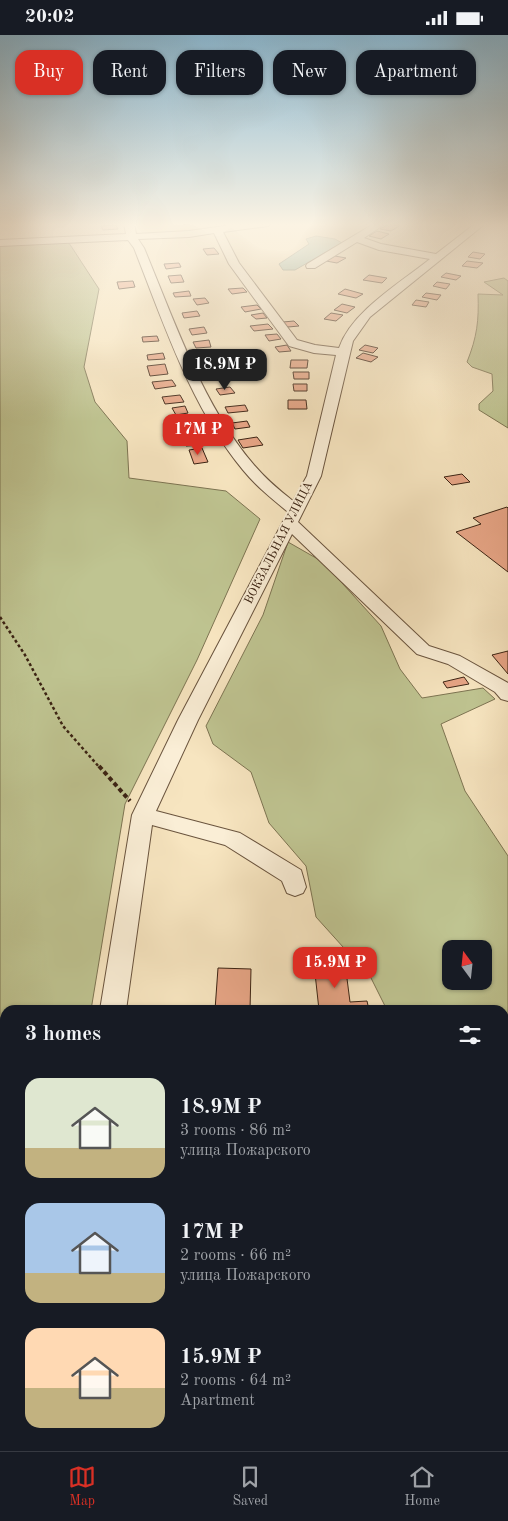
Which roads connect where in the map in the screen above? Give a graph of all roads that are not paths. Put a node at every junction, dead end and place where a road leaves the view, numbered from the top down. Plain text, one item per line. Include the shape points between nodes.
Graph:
1 (157, 289) edge
2 (253, 289) edge
3 (399, 289) edge
4 (343, 352) junction
5 (293, 517) junction
6 (508, 695) edge
7 (143, 815) junction
8 (295, 887) dead end
9 (114, 1005) edge

1 - 5 street via 209,410 244,462
2 - 4 street via 294,343
3 - 4 street, ВОКЗАЛЬНАЯ УЛИЦА via 366,315
4 - 5 street, ВОКЗАЛЬНАЯ УЛИЦА via 314,476
5 - 6 street via 423,651 454,660 502,688
5 - 7 street, ВОКЗАЛЬНАЯ УЛИЦА via 188,720
7 - 8 street via 232,839 293,876
7 - 9 street, ВОКЗАЛЬНАЯ УЛИЦА

